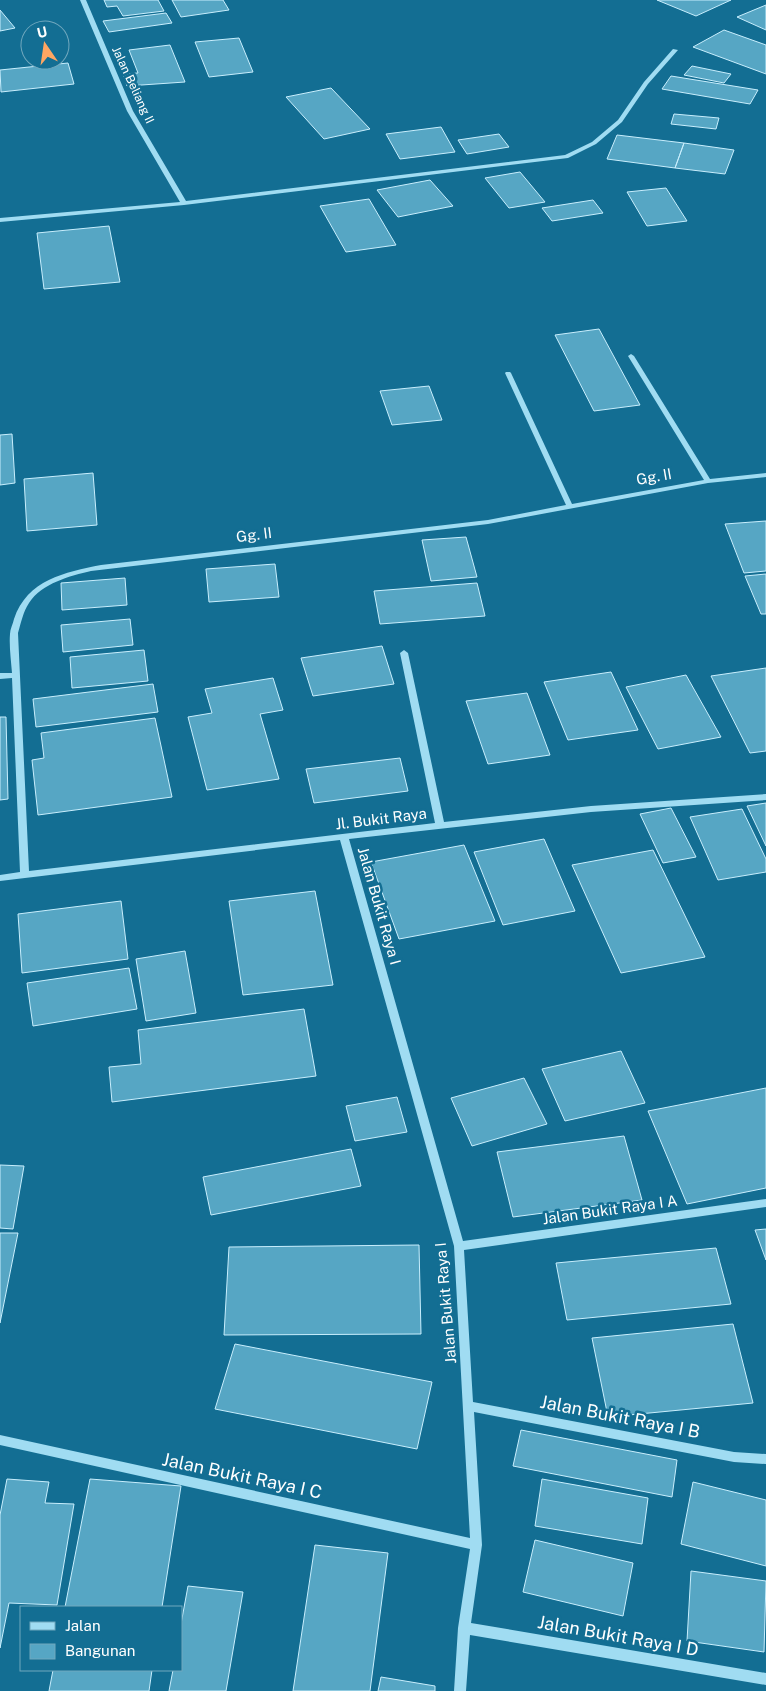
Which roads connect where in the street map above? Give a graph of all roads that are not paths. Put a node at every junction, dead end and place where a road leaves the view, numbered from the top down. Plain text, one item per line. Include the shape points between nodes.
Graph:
1 (83, 0) edge
2 (675, 50) dead end
3 (184, 203) junction
4 (0, 220) edge
5 (631, 356) dead end
6 (508, 373) dead end
7 (766, 475) edge
8 (708, 481) junction
9 (570, 506) junction
10 (404, 653) dead end
11 (15, 675) junction
12 (0, 676) edge
13 (766, 797) edge
14 (440, 825) junction
15 (344, 837) junction
16 (25, 875) junction
17 (0, 878) edge
18 (766, 1203) edge
19 (459, 1246) junction
20 (469, 1406) junction
21 (0, 1440) edge
22 (766, 1459) edge
23 (476, 1545) junction
24 (464, 1628) junction
25 (766, 1679) edge
26 (460, 1691) edge

1 - 3 street, Jalan Beliang II via 130,111
2 - 3 street via 646,83 620,121 594,143 566,157
3 - 4 street
5 - 8 street
6 - 9 street
7 - 8 street, Gg. II
8 - 9 street, Gg. II
9 - 11 street, Gg. II via 488,522 79,572 40,588 27,601 14,633
10 - 14 street
11 - 12 street
11 - 16 street, Gg. II
13 - 14 street, Jl. Bukit Raya
14 - 15 street, Jl. Bukit Raya
15 - 16 street, Jl. Bukit Raya
15 - 19 street, Jalan Bukit Raya I
16 - 17 street, Jl. Bukit Raya
18 - 19 street, Jalan Bukit Raya I A
19 - 20 street, Jalan Bukit Raya I
20 - 22 street, Jalan Bukit Raya I B via 734,1457
20 - 23 street, Jalan Bukit Raya I
21 - 23 street, Jalan Bukit Raya I C
23 - 24 street, Jalan Bukit Raya I
24 - 25 street, Jalan Bukit Raya I D
24 - 26 street, Jalan Bukit Raya I

